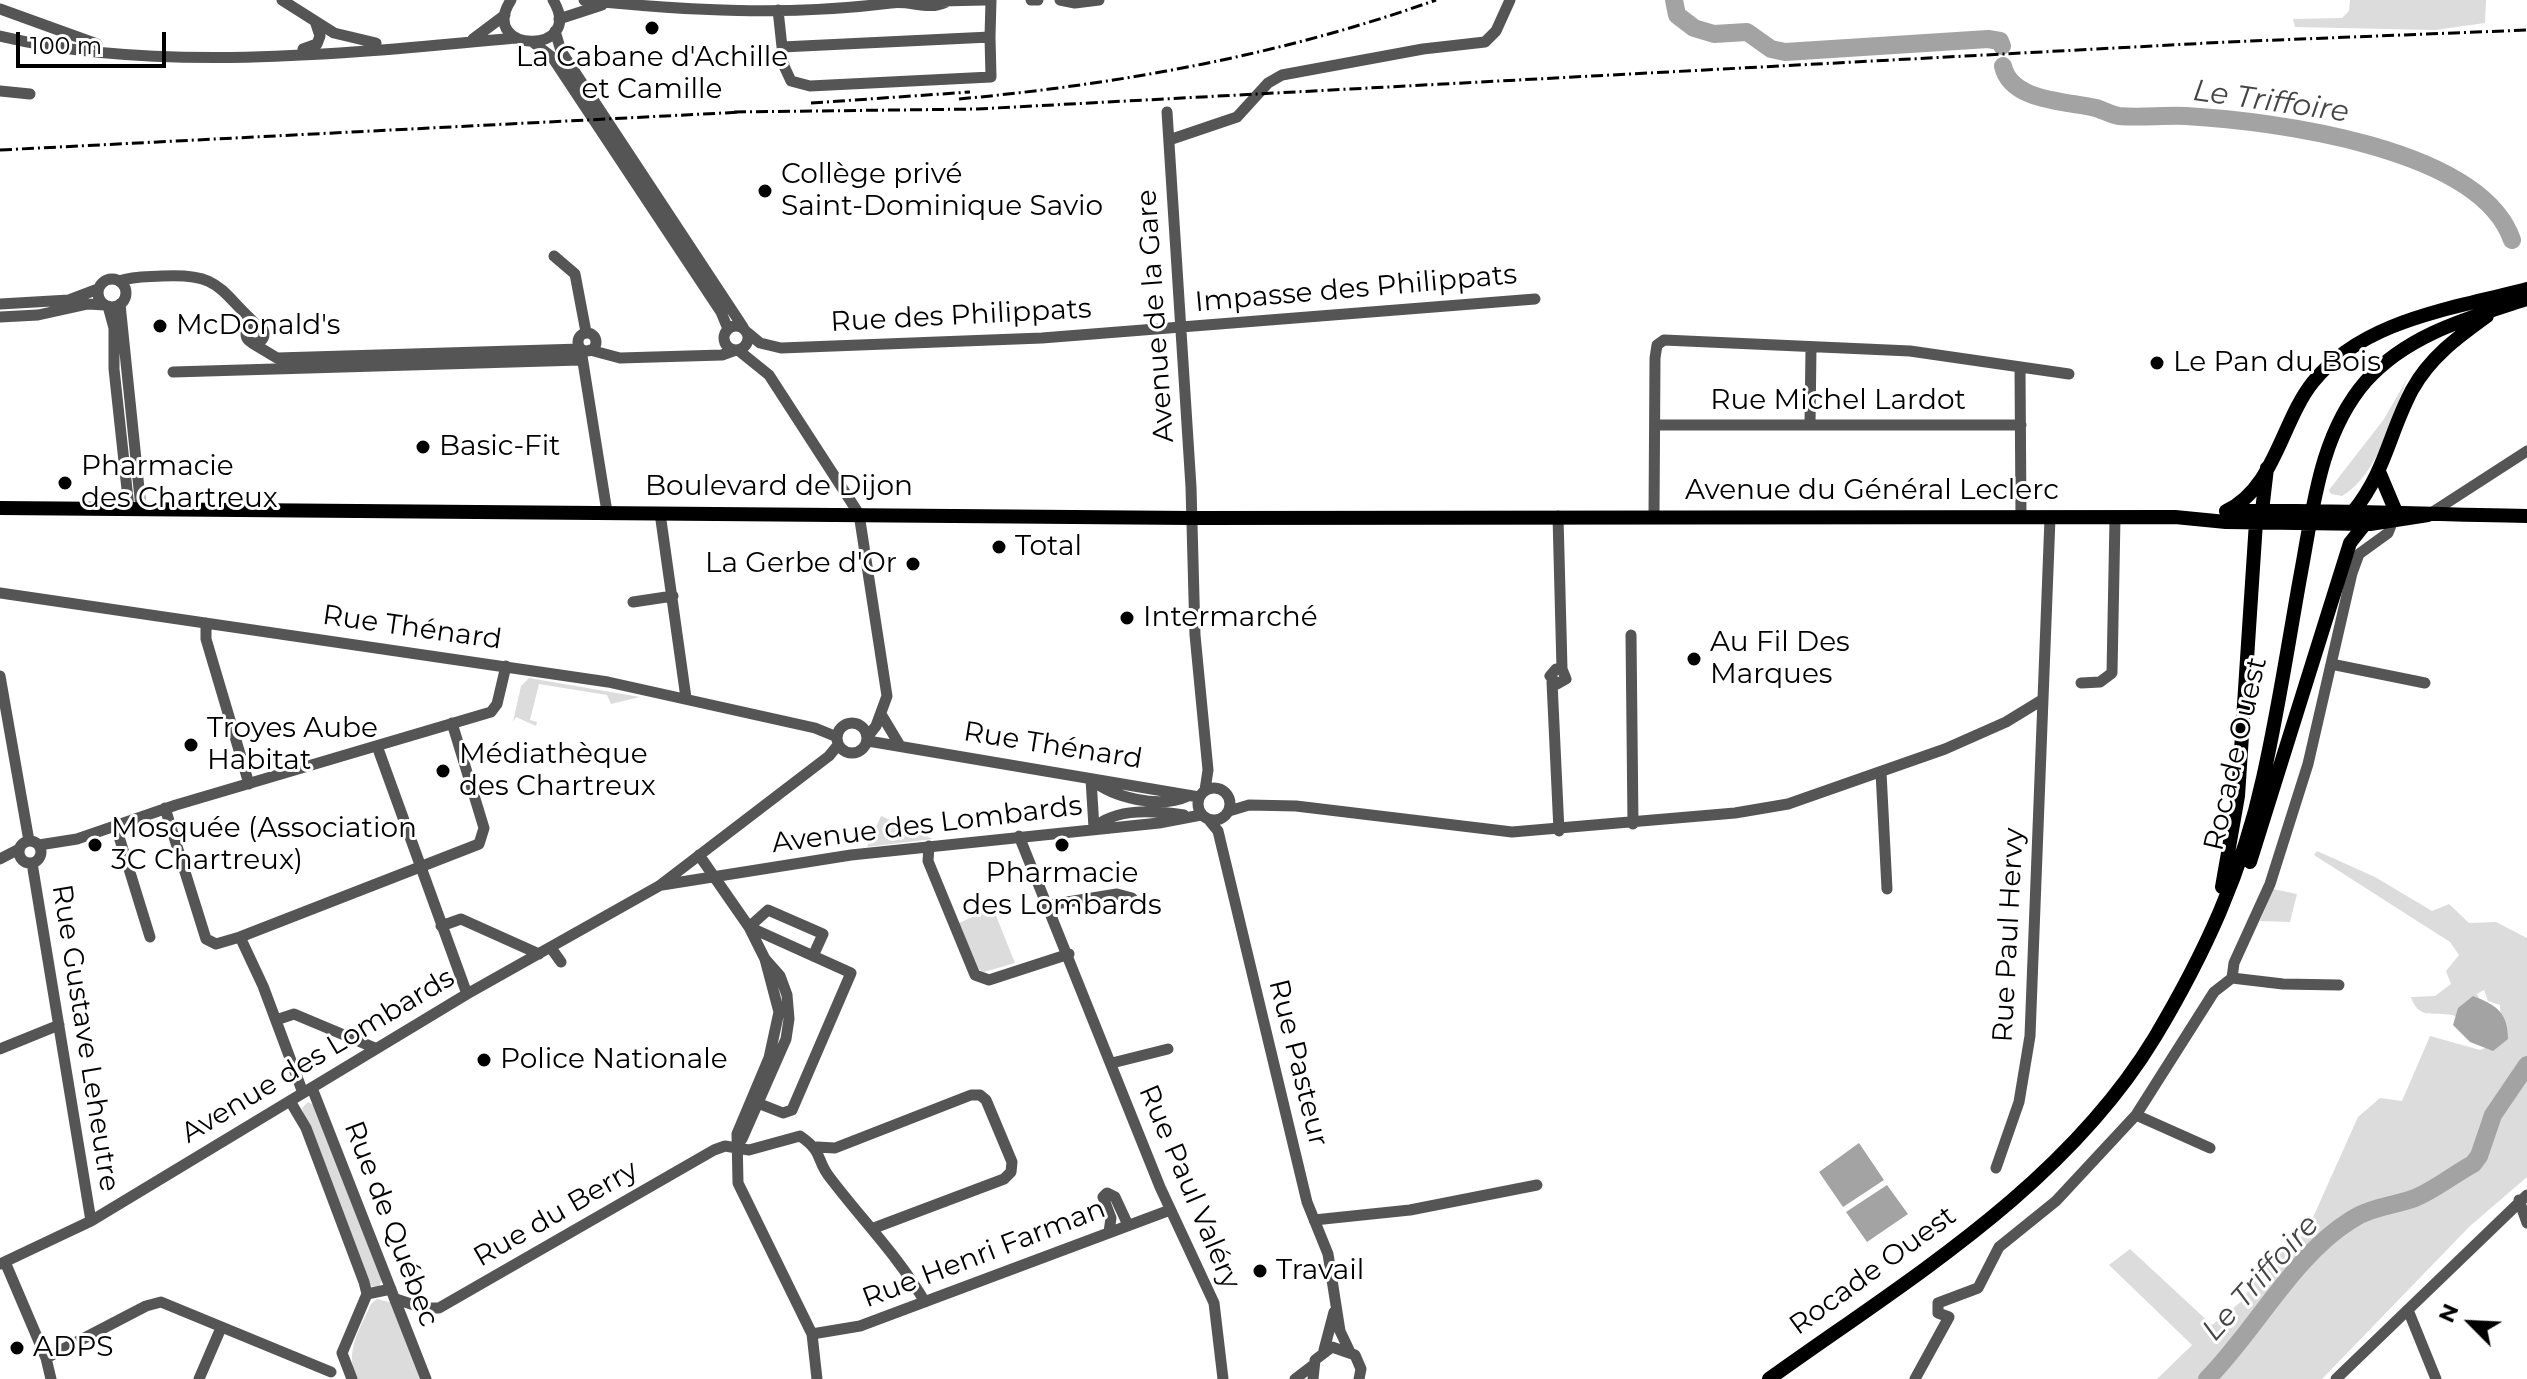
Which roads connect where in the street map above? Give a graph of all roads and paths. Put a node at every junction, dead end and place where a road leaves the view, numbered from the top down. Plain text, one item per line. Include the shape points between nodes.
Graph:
1 (282, 0) edge
2 (553, 0) edge
3 (584, 0) edge
4 (876, 0) edge
5 (920, 0) edge
6 (988, 0) edge
7 (1031, 0) edge
8 (1038, 0) edge
9 (1060, 0) edge
10 (1099, 0) edge
11 (1510, 0) edge
12 (946, 2) junction
13 (614, 3) junction
14 (508, 5) edge
15 (838, 8) junction
16 (0, 9) edge
17 (778, 10) junction
18 (559, 19) junction
19 (316, 24) junction
20 (555, 31) junction
21 (0, 36) edge
22 (990, 37) junction
23 (516, 38) junction
24 (469, 41) junction
25 (534, 43) junction
26 (92, 46) junction
27 (112, 46) dead end
28 (400, 47) junction
29 (782, 47) junction
30 (291, 53) junction
31 (0, 91) edge
32 (30, 94) dead end
33 (1167, 112) dead end
34 (1169, 140) junction
35 (554, 256) dead end
36 (122, 286) junction
37 (98, 289) junction
38 (2527, 289) edge
39 (230, 297) junction
40 (1535, 299) dead end
41 (2527, 299) edge
42 (0, 304) edge
43 (111, 305) junction
44 (2497, 309) junction
45 (0, 317) edge
46 (256, 324) junction
47 (1182, 327) junction
48 (726, 332) junction
49 (746, 333) junction
50 (265, 335) junction
51 (249, 338) junction
52 (585, 345) junction
53 (781, 348) junction
54 (1811, 348) junction
55 (737, 350) junction
56 (702, 354) junction
57 (291, 356) junction
58 (2020, 367) junction
59 (768, 371) junction
60 (173, 372) dead end
61 (2069, 374) dead end
62 (1655, 425) junction
63 (1810, 425) junction
64 (2021, 425) junction
65 (2527, 451) edge
66 (2267, 468) junction
67 (2380, 474) junction
68 (0, 508) edge
69 (135, 508) junction
70 (2355, 509) junction
71 (2226, 511) junction
72 (607, 512) junction
73 (660, 513) junction
74 (859, 514) junction
75 (2428, 515) junction
76 (1558, 516) junction
77 (1654, 516) junction
78 (2259, 516) junction
79 (2527, 516) edge
80 (2394, 517) junction
81 (1192, 518) junction
82 (2021, 518) junction
83 (2050, 518) junction
84 (2115, 518) junction
85 (2186, 518) junction
86 (2336, 518) junction
87 (2365, 524) junction
88 (2350, 543) junction
89 (0, 593) edge
90 (673, 596) junction
91 (633, 602) dead end
92 (206, 623) junction
93 (1631, 635) dead end
94 (2331, 664) junction
95 (506, 666) junction
96 (0, 676) edge
97 (2081, 683) dead end
98 (2425, 683) dead end
99 (686, 698) junction
100 (2042, 700) junction
101 (882, 710) junction
102 (452, 723) junction
103 (861, 725) junction
104 (818, 729) junction
105 (868, 738) junction
106 (841, 741) junction
107 (899, 744) junction
108 (377, 746) junction
109 (829, 756) junction
110 (1208, 770) junction
111 (1881, 772) junction
112 (1091, 779) junction
113 (249, 784) junction
114 (1224, 792) junction
115 (1197, 794) junction
116 (1249, 805) junction
117 (165, 808) junction
118 (1226, 814) junction
119 (1200, 817) junction
120 (1633, 824) junction
121 (116, 827) junction
122 (1094, 828) junction
123 (1218, 831) junction
124 (1559, 831) junction
125 (1019, 836) junction
126 (929, 846) junction
127 (30, 852) junction
128 (699, 855) junction
129 (0, 861) edge
130 (419, 868) junction
131 (714, 877) junction
132 (659, 886) junction
133 (1887, 889) dead end
134 (1132, 898) dead end
135 (1049, 905) junction
136 (2217, 925) junction
137 (441, 926) junction
138 (749, 927) junction
139 (150, 937) dead end
140 (240, 937) junction
141 (551, 948) junction
142 (539, 954) junction
143 (1069, 954) junction
144 (813, 956) junction
145 (765, 959) junction
146 (561, 962) dead end
147 (2191, 974) junction
148 (2232, 978) junction
149 (2339, 985) dead end
150 (467, 994) junction
151 (276, 1020) junction
152 (59, 1025) junction
153 (375, 1048) junction
154 (0, 1049) edge
155 (1168, 1049) dead end
156 (1112, 1063) junction
157 (307, 1090) junction
158 (290, 1101) junction
159 (760, 1104) junction
160 (2136, 1115) junction
161 (737, 1147) junction
162 (817, 1147) junction
163 (2210, 1148) dead end
164 (1996, 1168) dead end
165 (1537, 1185) dead end
166 (2523, 1198) edge
167 (1170, 1210) junction
168 (1314, 1220) junction
169 (91, 1221) junction
170 (2527, 1223) edge
171 (1128, 1225) junction
172 (874, 1228) junction
173 (1109, 1232) junction
174 (3, 1263) edge
175 (367, 1294) junction
176 (393, 1294) junction
177 (925, 1302) junction
178 (1335, 1304) junction
179 (2408, 1310) junction
180 (221, 1328) junction
181 (812, 1334) junction
182 (1324, 1350) junction
183 (1349, 1350) junction
184 (342, 1353) junction
185 (46, 1358) junction
186 (1313, 1373) edge
187 (329, 1376) edge
188 (51, 1379) edge
189 (199, 1379) edge
190 (352, 1379) edge
191 (426, 1379) edge
192 (817, 1379) edge
193 (1223, 1379) edge
194 (1295, 1379) edge
195 (1359, 1379) edge
196 (1769, 1379) edge
197 (1915, 1379) edge
198 (2336, 1379) edge
199 (2436, 1379) edge

1 - 19 street
2 - 18 street
3 - 13 street
4 - 15 street
5 - 12 street
6 - 12 street
6 - 22 street
7 - 8 street
9 - 10 street
11 - 34 street via 1485,42 1282,75 1237,117
12 - 15 street
13 - 17 street via 700,11
13 - 18 street
14 - 23 street via 510,32
14 - 24 street via 490,29
15 - 17 street
16 - 26 street
17 - 29 street
18 - 20 street
19 - 28 street via 355,40
19 - 30 street via 317,44
20 - 25 street
20 - 49 street via 561,51
21 - 26 street
22 - 29 street
22 - 29 street via 991,77 810,86 791,81
23 - 24 street
23 - 25 street
24 - 28 street
25 - 48 street via 552,57 725,317
26 - 27 street
26 - 30 street via 206,56
28 - 30 street
31 - 32 street
33 - 34 street, Avenue de la Gare
34 - 47 street, Avenue de la Gare
35 - 52 street via 575,274
36 - 37 street via 106,280
36 - 39 street via 133,276 204,277
36 - 43 street
37 - 42 street via 69,300
37 - 43 street via 99,298
38 - 66 main road via 2400,324 2360,341 2306,391
39 - 46 street
39 - 51 street
40 - 47 street, Impasse des Philippats
41 - 44 main road, Rocade Ouest
43 - 45 street
43 - 69 street
44 - 67 main road via 2425,370 2404,408
44 - 136 main road, Rocade Ouest via 2421,338 2389,358 2339,420 2319,480 2250,832
46 - 50 street
46 - 51 street
47 - 53 street, Rue des Philippats
47 - 81 street, Avenue de la Gare
48 - 49 street
48 - 55 street via 726,345
48 - 56 street
49 - 53 street, Rue des Philippats
49 - 55 street
49 - 59 street
50 - 51 street via 262,340
50 - 57 street via 277,351
51 - 57 street via 277,358
52 - 56 street via 632,356
52 - 57 street
52 - 60 street
52 - 72 street
53 - 59 street via 766,360
54 - 58 street via 1910,351
54 - 62 street via 1664,340 1657,345 1655,358
54 - 63 street
55 - 56 street
55 - 59 street
58 - 61 street
58 - 64 street
59 - 74 street
62 - 63 street, Rue Michel Lardot
62 - 77 street
63 - 64 street, Rue Michel Lardot
64 - 82 street
65 - 75 street
66 - 71 main road via 2245,500
66 - 78 main road
67 - 70 main road
67 - 80 main road
68 - 69 main road, Boulevard de Dijon
69 - 72 main road, Boulevard de Dijon
70 - 80 main road
70 - 86 main road
71 - 78 main road, Avenue du Général Leclerc
71 - 85 main road, Avenue du Général Leclerc
72 - 73 main road, Boulevard de Dijon
73 - 74 main road, Boulevard de Dijon
73 - 90 street
74 - 81 main road, Boulevard de Dijon
74 - 101 street via 887,696
75 - 79 main road
75 - 80 main road
76 - 77 main road, Avenue du Général Leclerc
76 - 81 main road, Boulevard de Dijon
76 - 124 street via 1562,669 1552,671 1552,682
77 - 82 main road, Avenue du Général Leclerc
78 - 85 main road, Avenue du Général Leclerc
78 - 86 main road
78 - 147 main road via 2235,821 2218,905
80 - 87 main road
80 - 94 street via 2388,533 2359,554
81 - 110 street, Avenue de la Gare via 1195,635
82 - 83 main road, Avenue du Général Leclerc
83 - 84 main road, Avenue du Général Leclerc
83 - 100 street, Rue Paul Hervy
84 - 85 main road, Avenue du Général Leclerc
84 - 97 street via 2112,673 2100,682
86 - 87 main road
86 - 88 main road
87 - 88 main road
88 - 136 main road via 2267,814 2235,901
89 - 92 street, Rue Thénard
90 - 91 street
90 - 99 street
92 - 95 street, Rue Thénard
92 - 113 street via 206,639
93 - 120 street
94 - 98 street
94 - 148 street via 2291,822
95 - 99 street, Rue Thénard
95 - 102 street via 491,712
96 - 127 street, Rue Gustave Leheutre
99 - 104 street, Rue Thénard
100 - 111 street via 2006,722
100 - 164 street, Rue Paul Hervy via 2030,1036 2019,1102
101 - 103 street
101 - 105 street
101 - 107 street
102 - 108 street
102 - 130 street via 484,837 479,844
103 - 105 street
103 - 106 street, Rue Thénard via 847,723
104 - 106 street, Rue Thénard
104 - 109 street
105 - 106 street via 860,752
105 - 107 street, Rue Thénard
106 - 109 street, Avenue des Lombards
107 - 112 street, Rue Thénard
108 - 113 street
108 - 130 street
109 - 128 street, Avenue des Lombards
110 - 114 street
110 - 115 street
111 - 120 street via 1788,804
111 - 133 street
112 - 115 street, Rue Thénard
112 - 122 street
113 - 117 street
114 - 115 street, Rue Thénard
114 - 116 street
114 - 118 street
115 - 119 street
116 - 118 street, Avenue des Lombards
116 - 124 street via 1512,832
117 - 121 street
117 - 140 street via 206,939 216,944
118 - 119 street, Avenue des Lombards
118 - 123 street
119 - 122 street, Avenue des Lombards via 1156,811 1105,818
119 - 123 street, Rue Pasteur
120 - 124 street
121 - 127 street
121 - 139 street
122 - 125 street, Avenue des Lombards
123 - 168 street, Rue Pasteur
125 - 126 street, Avenue des Lombards
125 - 135 street, Rue Paul Valéry
126 - 131 street, Avenue des Lombards
126 - 143 street via 928,861 975,975 989,980
127 - 129 street
127 - 152 street, Rue Gustave Leheutre
128 - 131 street
128 - 132 street, Avenue des Lombards
130 - 137 street
130 - 140 street
131 - 132 street, Avenue des Lombards
131 - 138 street
132 - 141 street, Avenue des Lombards
134 - 135 street via 1117,894
135 - 143 street, Rue Paul Valéry
136 - 147 main road, Rocade Ouest
137 - 142 street via 461,919
137 - 150 street
138 - 144 street
138 - 144 street via 768,910 823,934
138 - 145 street
140 - 151 street, Rue de Québec
141 - 142 street, Avenue des Lombards
141 - 146 street
142 - 150 street, Avenue des Lombards
143 - 156 street, Rue Paul Valéry
144 - 159 street via 851,973 792,1110 783,1113
145 - 159 street via 780,976 789,1019
145 - 161 street via 779,1012
147 - 196 main road, Rocade Ouest via 2117,1091 2021,1192
148 - 149 street
148 - 160 street via 2214,992
150 - 153 street, Avenue des Lombards
151 - 153 street via 294,1014
151 - 157 street, Rue de Québec
152 - 154 street
152 - 169 street, Rue Gustave Leheutre
153 - 157 street, Avenue des Lombards
155 - 156 street, Rue Paul Valéry
156 - 167 street, Rue Paul Valéry
157 - 158 street, Avenue des Lombards
157 - 176 street, Rue de Québec
158 - 169 street, Avenue des Lombards
158 - 175 street, Rue de Québec via 314,1149
159 - 161 street
160 - 163 street
160 - 197 street via 2056,1201 1999,1247 1978,1288 1935,1307 1949,1317
161 - 162 street, Rue du Berry via 749,1150 800,1136
161 - 176 street, Rue du Berry via 714,1150 439,1308 423,1308
161 - 181 street via 738,1183
162 - 172 street via 828,1176
162 - 172 street, Rue du Berry via 835,1148 971,1095 986,1100 1012,1162 1011,1172
165 - 168 street via 1410,1210
166 - 170 street
166 - 179 street
167 - 171 street, Rue Henri Farman
167 - 193 street, Rue Paul Valéry via 1214,1303
168 - 178 street, Rue Pasteur via 1328,1254
169 - 174 street, Avenue des Lombards
171 - 173 street, Rue Henri Farman
171 - 173 street via 1115,1197 1107,1193 1103,1197 1111,1218
172 - 177 street
173 - 177 street, Rue Henri Farman
174 - 185 street
175 - 176 street
175 - 184 street, Rue de Québec
176 - 191 street, Rue de Québec
177 - 181 street, Rue Henri Farman via 860,1326
178 - 182 street, Rue Pasteur
178 - 183 street, Rue Pasteur
179 - 198 street
179 - 199 street
180 - 185 street via 161,1302
180 - 187 street
180 - 189 street
181 - 192 street
182 - 183 street
182 - 186 street
183 - 195 street, Rue Pasteur via 1359,1361
184 - 187 street, Rue de Québec
184 - 190 street
185 - 188 street
186 - 194 street

